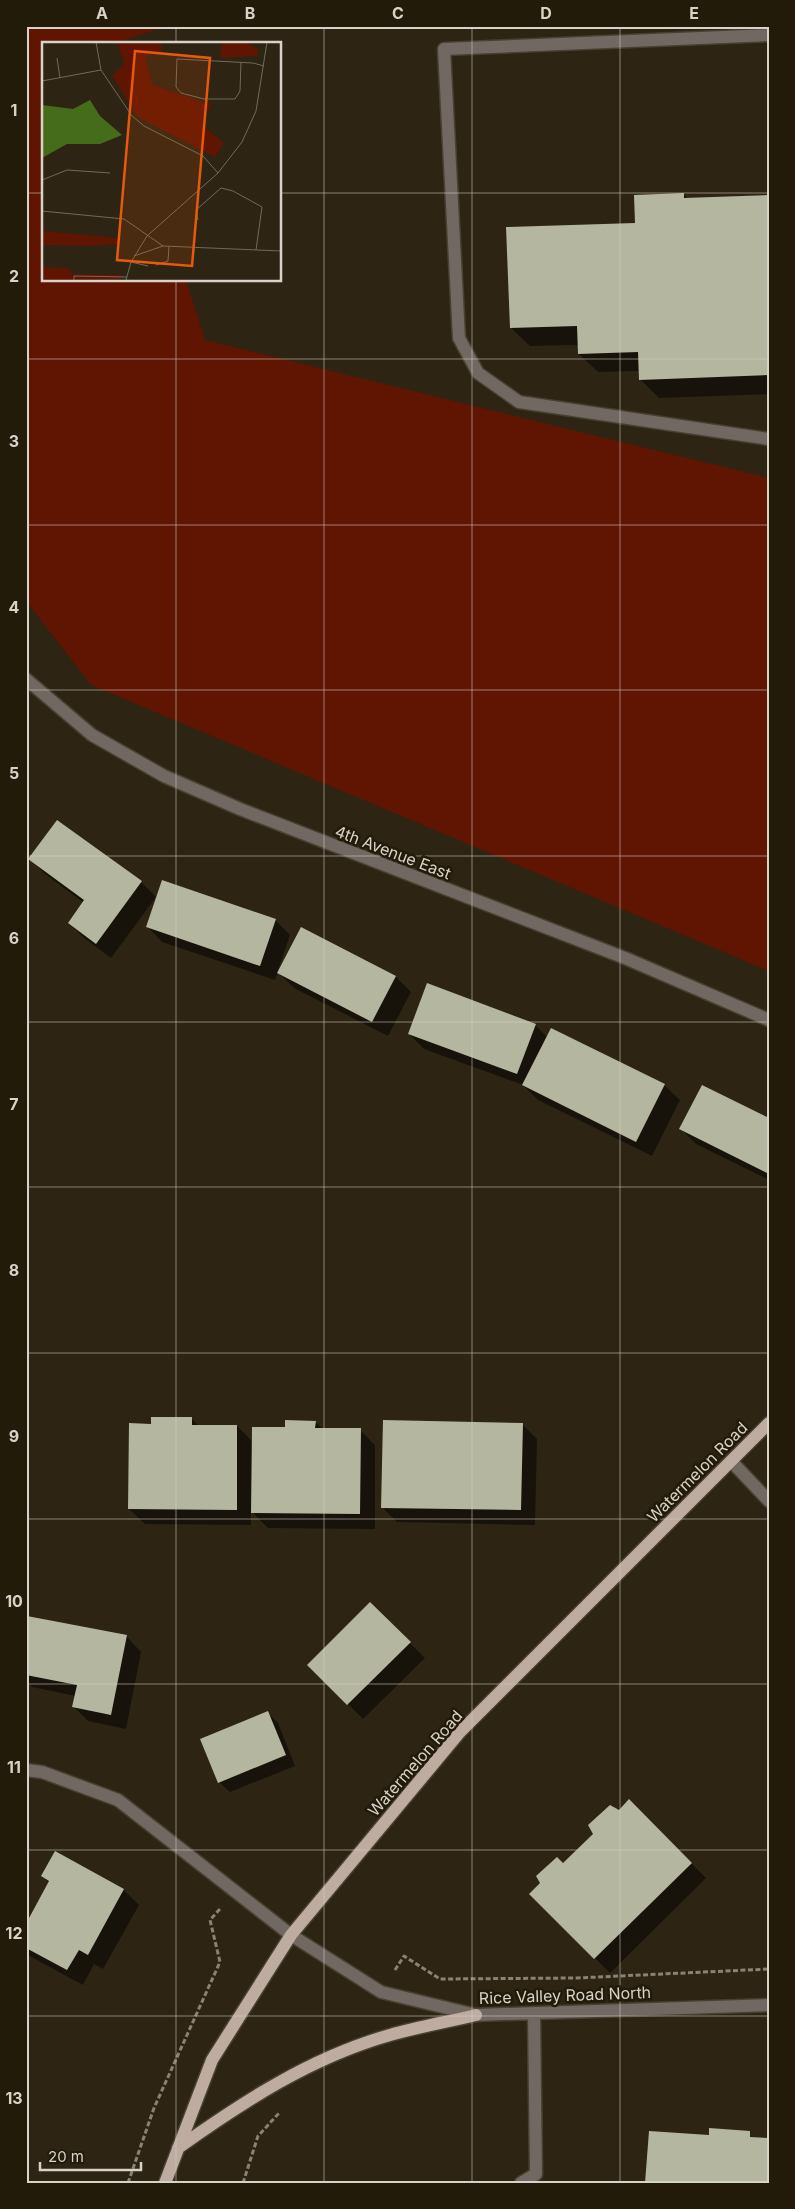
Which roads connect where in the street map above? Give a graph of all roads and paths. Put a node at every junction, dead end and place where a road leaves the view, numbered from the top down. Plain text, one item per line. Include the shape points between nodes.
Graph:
1 (769, 35) edge
2 (769, 439) edge
3 (26, 679) edge
4 (769, 1020) edge
5 (769, 1423) edge
6 (731, 1461) junction
7 (769, 1501) edge
8 (26, 1770) edge
9 (235, 1891) junction
10 (291, 1935) junction
11 (769, 1969) edge
12 (381, 1992) junction
13 (769, 2006) edge
14 (534, 2013) junction
15 (476, 2015) junction
16 (178, 2148) junction
17 (128, 2183) edge
18 (165, 2183) edge
19 (521, 2183) edge

1 - 2 street via 444,49 459,338 478,373 518,402
3 - 4 street, 4th Avenue East via 92,735 164,776 249,813 625,958
5 - 6 main road, Watermelon Road
6 - 7 street
6 - 10 main road, Watermelon Road via 460,1732
8 - 9 street, Rice Valley Road North via 42,1772 118,1800
9 - 10 street, Rice Valley Road North
9 - 17 path via 210,1920 220,1962 154,2108
10 - 12 street, Rice Valley Road North
10 - 16 main road, Watermelon Road via 212,2060
11 - 12 path via 577,1978 440,1979 404,1956
12 - 15 street, Rice Valley Road North
13 - 14 street, Rice Valley Road North
14 - 15 street, Rice Valley Road North
14 - 19 street via 536,2174
15 - 16 main road via 390,2035 348,2050 276,2083 236,2106
16 - 18 main road, Watermelon Road

